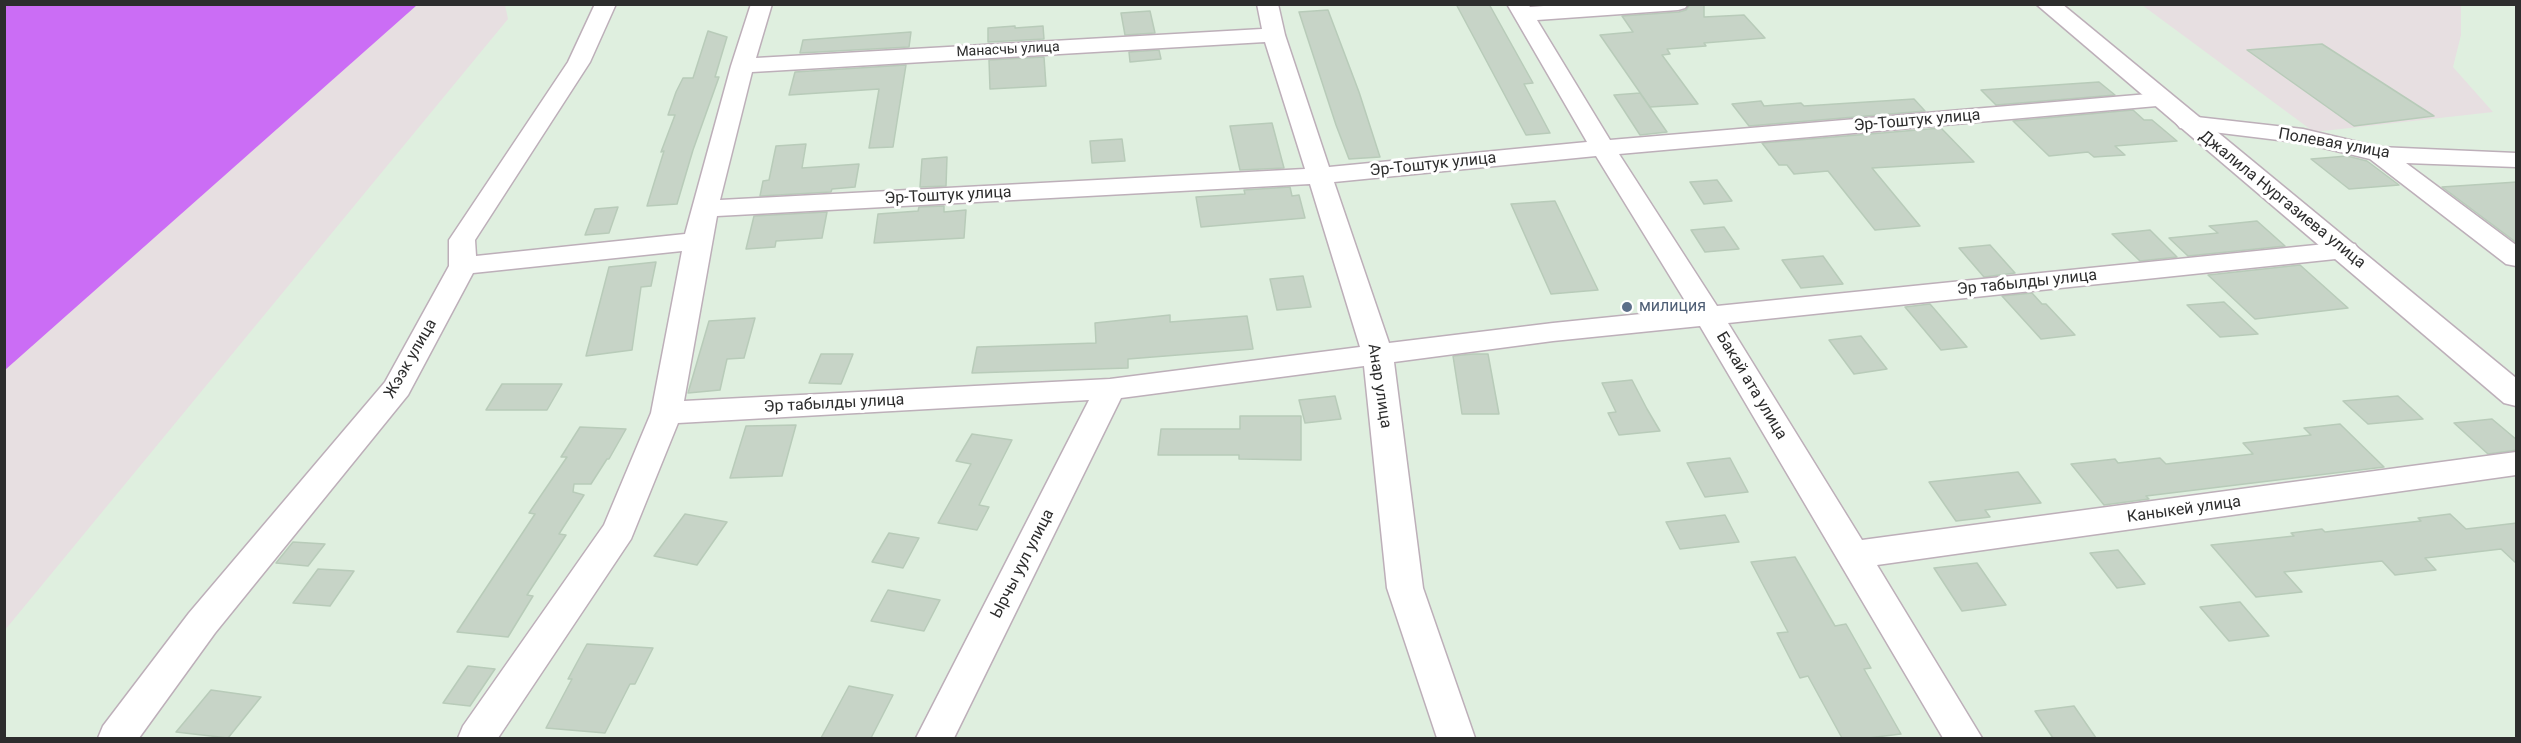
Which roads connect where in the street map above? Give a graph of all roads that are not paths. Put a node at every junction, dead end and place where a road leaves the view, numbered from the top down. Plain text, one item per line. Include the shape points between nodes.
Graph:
1 (606, 4) edge
2 (762, 4) edge
3 (1267, 4) edge
4 (1678, 4) edge
5 (2047, 4) edge
6 (1520, 9) edge
7 (1274, 35) junction
8 (742, 66) junction
9 (2160, 100) junction
10 (2188, 123) junction
11 (1603, 148) junction
12 (2379, 154) junction
13 (2517, 160) edge
14 (1319, 176) junction
15 (705, 209) junction
16 (697, 241) junction
17 (2345, 250) junction
18 (2517, 258) edge
19 (463, 266) junction
20 (1709, 315) junction
21 (1378, 356) junction
22 (1110, 388) junction
23 (2517, 395) edge
24 (667, 413) junction
25 (2517, 464) edge
26 (1851, 555) junction
27 (117, 738) edge
28 (477, 738) edge
29 (935, 738) edge
30 (1456, 738) edge
31 (1963, 738) edge

1 - 19 street, Жээк улица via 579,62 462,240
2 - 8 street
3 - 7 street, Анар улица
4 - 6 street
5 - 9 street, Джалила Нургазиева улица
6 - 11 street, Бакай ата улица
7 - 8 street, Манасчы улица
7 - 14 street, Анар улица
8 - 15 street
9 - 10 street, Джалила Нургазиева улица
9 - 11 street, Эр-Тоштук улица
10 - 12 street, Полевая улица via 2302,136
10 - 17 street, Джалила Нургазиева улица
11 - 14 street, Эр-Тоштук улица
11 - 20 street, Бакай ата улица
12 - 13 street, Полевая улица
12 - 18 street
14 - 15 street, Эр-Тоштук улица
14 - 21 street, Анар улица
15 - 16 street
16 - 19 street
16 - 24 street
17 - 20 street, Эр табылды улица
17 - 23 street, Джалила Нургазиева улица
19 - 27 street, Жээк улица via 397,388 202,623
20 - 21 street, Эр табылды улица
20 - 26 street, Бакай ата улица
21 - 22 street, Эр табылды улица
21 - 30 street, Анар улица via 1405,588
22 - 24 street, Эр табылды улица
22 - 29 street, Ырчы уул улица
24 - 28 street via 618,530
25 - 26 street, Каныкей улица
26 - 31 street, Бакай ата улица

